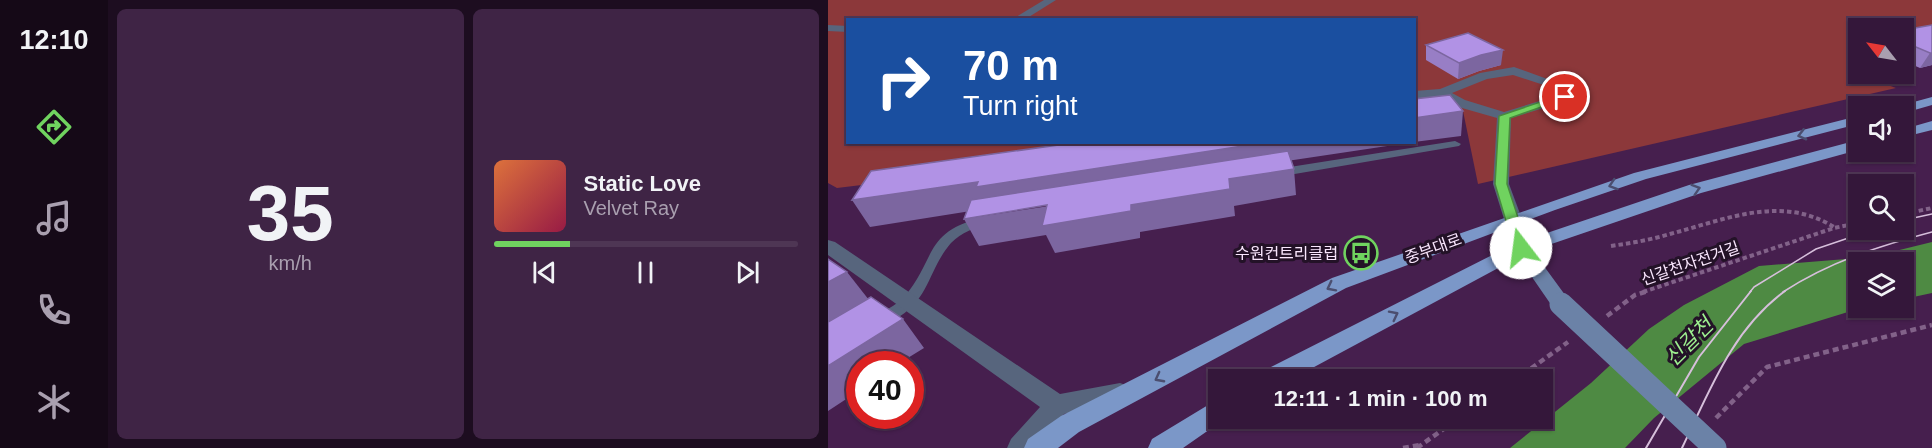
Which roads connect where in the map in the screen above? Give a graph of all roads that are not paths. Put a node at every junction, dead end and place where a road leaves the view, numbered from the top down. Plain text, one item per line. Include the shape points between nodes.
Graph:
1 (1051, 0) edge
2 (1020, 18) edge
3 (828, 28) edge
4 (846, 29) edge
5 (1442, 93) junction
6 (1416, 95) edge
7 (1932, 101) edge
8 (1914, 106) edge
9 (1504, 116) junction
10 (1848, 123) edge
11 (1932, 125) edge
12 (1914, 130) edge
13 (1455, 144) dead end
14 (1848, 148) edge
15 (1258, 176) edge
16 (992, 219) edge
17 (1513, 219) junction
18 (828, 246) edge
19 (1521, 248) junction
20 (909, 302) junction
21 (869, 327) edge
22 (1289, 369) edge
23 (1134, 391) junction
24 (1057, 405) junction
25 (1208, 417) edge
26 (1020, 448) edge
27 (1037, 448) edge
28 (1161, 448) edge
29 (1715, 448) edge

1 - 2 street
3 - 4 street
5 - 6 street
5 - 9 street via 1460,103
5 - 9 street via 1484,76 1514,72 1566,88 1565,97
7 - 8 main road
9 - 17 street via 1501,184
10 -> 17 main road, 중부대로 via 1640,176
11 - 12 main road
13 - 15 lane
19 -> 14 main road via 1695,189
16 - 20 lane via 969,223 947,236
17 - 19 street
17 -> 23 main road, 중부대로 via 1340,283
18 - 20 street
22 -> 19 main road
19 - 29 street, bridge via 1561,304
20 - 21 lane
20 - 24 street
23 - 24 street
23 - 27 main road, 중부대로 via 1070,424
24 - 26 street
25 - 28 main road

